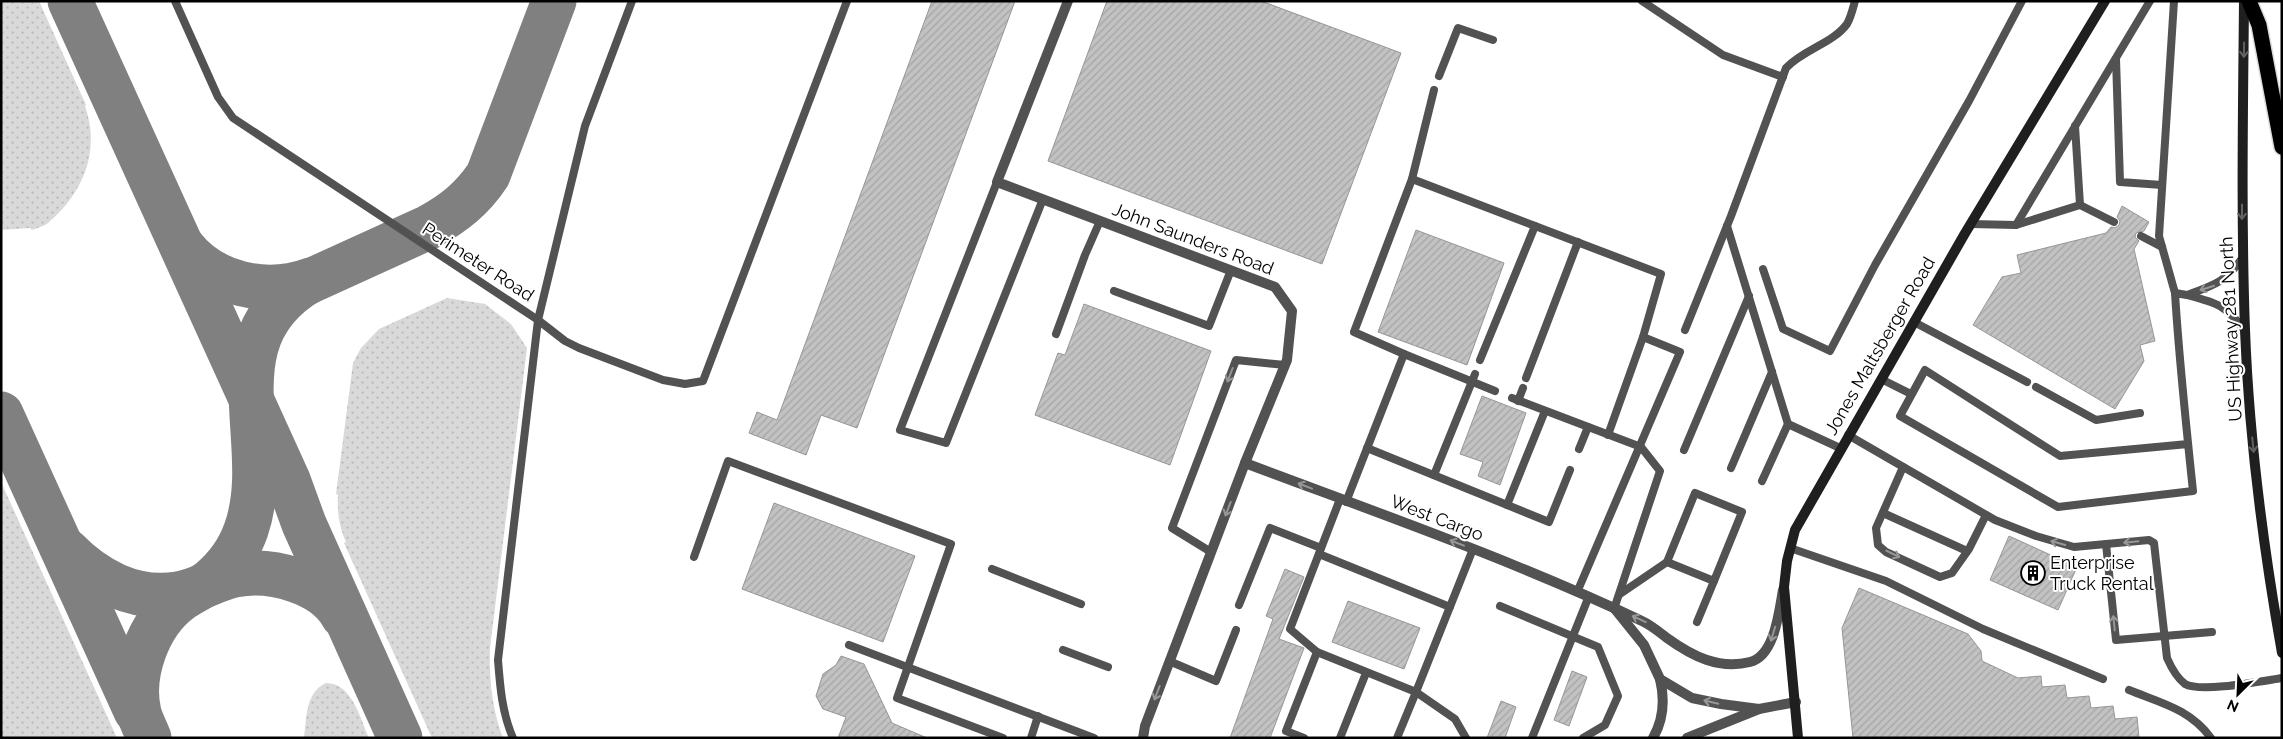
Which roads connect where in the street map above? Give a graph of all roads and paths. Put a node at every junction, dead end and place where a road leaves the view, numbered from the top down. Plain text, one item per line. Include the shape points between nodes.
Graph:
1 (175, 1) edge
2 (632, 1) edge
3 (847, 1) edge
4 (1068, 1) edge
5 (1642, 1) edge
6 (1856, 1) edge
7 (2022, 1) edge
8 (2105, 1) edge
9 (2150, 1) edge
10 (2174, 1) edge
11 (2244, 1) edge
12 (2250, 1) edge
13 (1493, 40) dead end
14 (2116, 58) junction
15 (1439, 76) dead end
16 (1783, 77) junction
17 (1434, 90) dead end
18 (2075, 126) junction
19 (2282, 148) edge
20 (1412, 179) junction
21 (997, 182) junction
22 (2162, 185) junction
23 (1043, 200) junction
24 (2080, 205) junction
25 (1100, 221) junction
26 (2114, 222) dead end
27 (1970, 224) junction
28 (2016, 224) junction
29 (1535, 226) junction
30 (1727, 226) junction
31 (2141, 236) dead end
32 (1578, 242) junction
33 (2162, 247) junction
34 (2243, 257) junction
35 (1763, 269) dead end
36 (1231, 270) junction
37 (1114, 291) dead end
38 (2175, 293) junction
39 (2187, 294) junction
40 (1749, 296) junction
41 (538, 320) junction
42 (1914, 322) junction
43 (1685, 330) dead end
44 (2245, 332) junction
45 (1056, 334) dead end
46 (1643, 336) junction
47 (1404, 354) junction
48 (1480, 360) dead end
49 (1285, 365) junction
50 (1772, 372) junction
51 (1475, 374) dead end
52 (1526, 378) dead end
53 (1881, 379) junction
54 (1472, 382) junction
55 (2026, 382) dead end
56 (2036, 387) dead end
57 (1523, 388) dead end
58 (1495, 392) dead end
59 (1911, 394) junction
60 (1545, 410) junction
61 (2140, 413) dead end
62 (1788, 424) junction
63 (1588, 427) junction
64 (1608, 435) junction
65 (1848, 435) junction
66 (2188, 444) junction
67 (1641, 447) junction
68 (1367, 448) junction
69 (1579, 448) dead end
70 (1840, 448) junction
71 (1684, 450) dead end
72 (1245, 463) junction
73 (1903, 467) junction
74 (1730, 468) dead end
75 (1570, 470) dead end
76 (1434, 475) junction
77 (1762, 481) dead end
78 (1343, 500) junction
79 (1507, 505) junction
80 (1883, 513) junction
81 (1986, 514) junction
82 (2106, 544) junction
83 (1790, 548) junction
84 (1473, 550) junction
85 (1320, 551) junction
86 (1967, 551) junction
87 (1211, 552) junction
88 (694, 557) dead end
89 (1667, 562) junction
90 (992, 569) dead end
91 (1714, 581) junction
92 (1784, 587) junction
93 (1578, 590) junction
94 (1620, 594) junction
95 (1589, 596) junction
96 (1080, 604) dead end
97 (1239, 605) dead end
98 (1500, 606) dead end
99 (1450, 607) junction
100 (1614, 609) junction
101 (1697, 622) dead end
102 (1236, 630) dead end
103 (2212, 632) dead end
104 (1572, 636) junction
105 (2166, 636) junction
106 (849, 645) dead end
107 (1063, 650) dead end
108 (1317, 652) junction
109 (2282, 653) edge
110 (1169, 661) junction
111 (906, 667) junction
112 (1108, 667) dead end
113 (1366, 673) junction
114 (2282, 678) edge
115 (1660, 679) junction
116 (2103, 679) dead end
117 (2129, 690) dead end
118 (1416, 692) junction
119 (1796, 702) junction
120 (1759, 709) junction
121 (1038, 716) junction
122 (513, 738) edge
123 (1003, 738) edge
124 (1031, 738) edge
125 (1094, 738) edge
126 (1143, 738) edge
127 (1304, 738) edge
128 (1340, 738) edge
129 (1397, 738) edge
130 (1466, 738) edge
131 (1532, 738) edge
132 (1583, 738) edge
133 (1653, 738) edge
134 (1687, 738) edge
135 (1798, 738) edge
136 (2211, 738) edge

1 - 41 lane, Perimeter Road via 218,97 233,118
2 - 41 lane via 585,126
3 - 41 lane via 703,381 685,384 653,376 578,348
4 - 21 street
5 - 16 lane via 1723,55
6 - 16 lane via 1848,23 1825,42 1796,57
7 - 35 lane via 1830,351 1783,329
8 - 27 street, Jones Maltsberger Road
9 - 14 lane
10 - 22 lane
11 -> 34 street, US Highway 281 North
12 - 19 highway via 2259,25
13 - 15 lane via 1458,28
14 - 18 lane
14 - 22 lane via 2120,182
16 - 30 lane
17 - 20 lane
18 - 24 lane
18 - 28 lane
20 - 29 lane
20 - 47 lane via 1354,332
21 - 23 street, John Saunders Road
21 - 23 lane via 900,430 946,444
22 - 33 lane via 2159,236
23 - 25 street, John Saunders Road
24 - 26 lane
24 - 28 lane
25 - 36 street, John Saunders Road
25 - 45 lane
27 - 28 lane
27 - 42 street, Jones Maltsberger Road
29 - 32 lane
29 - 48 lane
30 - 40 lane
30 - 43 lane
31 - 33 lane
32 - 46 lane via 1661,274
32 - 52 lane
33 - 38 lane
34 -> 39 lane via 2221,282
34 - 44 street, US Highway 281 North
36 - 37 lane via 1209,326
36 - 49 street, John Saunders Road via 1275,287 1292,311
38 - 39 lane
38 - 66 lane
39 - 44 lane via 2232,313
40 - 50 lane
40 - 71 lane
41 - 122 lane, Perimeter Road via 498,660 501,693
42 - 53 street, Jones Maltsberger Road
42 - 55 lane
44 -> 109 street, US Highway 281 North via 2256,470
46 - 64 lane
46 - 67 lane via 1680,352
47 - 54 lane
47 - 68 lane
49 - 72 street, John Saunders Road
49 -> 87 lane via 1236,360 1172,528
50 - 62 lane
50 - 74 lane
51 - 54 lane
53 - 59 lane
53 - 65 street, Jones Maltsberger Road
54 - 58 lane
54 - 76 lane
56 - 61 lane via 2096,420
57 - 60 lane via 1515,399
59 - 66 lane via 1924,370 2060,456
59 - 66 lane via 1900,416 2058,507 2193,491
60 - 63 lane
60 - 79 lane
62 - 70 lane
62 - 77 lane
63 - 64 lane
63 - 69 lane
64 - 67 lane
65 - 70 street, Jones Maltsberger Road
65 - 73 lane
67 - 93 lane
67 - 94 lane via 1660,471
68 - 76 lane
68 - 78 lane
70 - 83 street, Jones Maltsberger Road via 1802,515
78 -> 72 street, West Cargo
72 -> 87 street, John Saunders Road
73 - 80 lane
73 - 81 lane
75 - 79 lane via 1549,522
76 - 79 lane
84 -> 78 street, West Cargo
78 - 85 lane
80 - 86 lane
80 -> 86 lane via 1876,528 1878,545 1886,552 1940,577 1952,573
82 -> 81 lane via 2074,547 2036,536
81 - 86 lane
105 -> 82 lane via 2154,543 2148,540
105 -> 82 lane via 2116,640
83 - 92 street, Jones Maltsberger Road
83 - 116 lane via 1886,581 1983,629
84 - 93 street, West Cargo
84 - 99 lane
85 - 97 lane via 1270,528
85 - 99 lane
85 - 108 lane via 1290,629
87 - 110 street, John Saunders Road
88 - 111 lane via 728,461 950,544
89 - 91 lane
89 - 91 lane via 1695,493 1742,512
89 - 94 lane
90 - 96 lane
91 - 101 lane
92 -> 100 street, West Cargo via 1773,639 1763,655 1753,662 1729,666 1692,654 1644,621
92 - 119 street, Jones Maltsberger Road
93 - 95 street, West Cargo
94 - 100 lane
95 - 100 street, West Cargo
95 - 104 lane
98 - 104 lane
99 - 118 lane
100 - 115 street, West Cargo via 1644,645
102 - 110 lane via 1216,681
103 - 105 lane
104 - 131 lane
104 - 132 lane via 1598,647 1618,696 1605,725
105 - 114 lane via 2167,658 2186,684 2200,688
106 - 111 lane
107 - 112 lane
108 - 113 lane
108 - 127 lane via 1286,731
110 -> 126 street, John Saunders Road
111 - 121 lane
111 - 123 lane via 897,698
113 - 118 lane
113 - 128 lane
120 -> 115 street via 1692,698
115 - 133 street, West Cargo via 1664,698 1662,716
117 - 136 lane via 2179,710 2200,723
118 - 129 lane
118 - 130 lane via 1455,719
119 - 120 street
119 - 135 street, Jones Maltsberger Road
120 - 134 street
121 - 124 lane
121 - 125 lane

